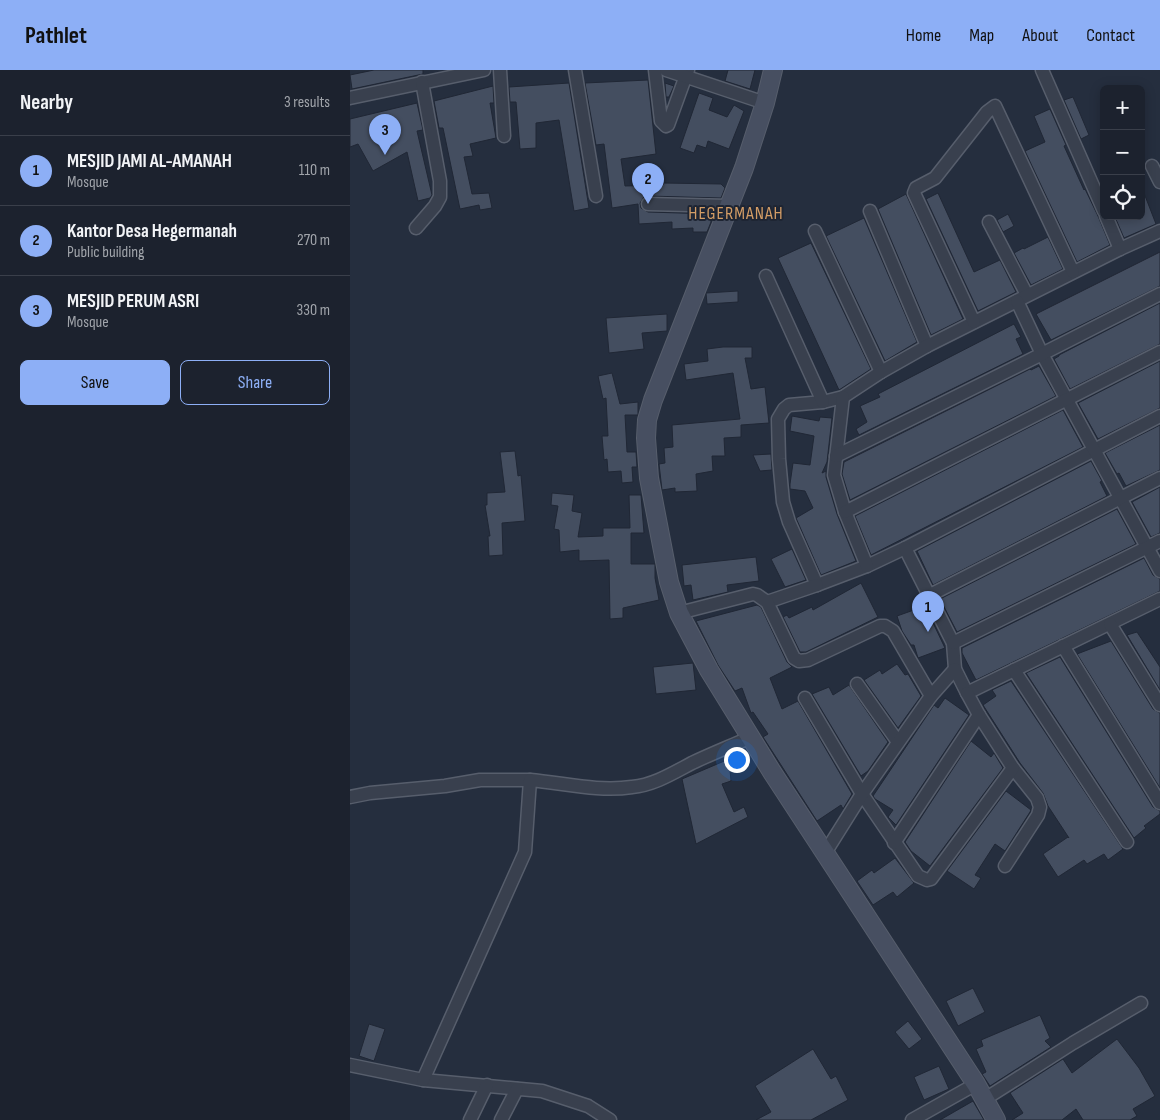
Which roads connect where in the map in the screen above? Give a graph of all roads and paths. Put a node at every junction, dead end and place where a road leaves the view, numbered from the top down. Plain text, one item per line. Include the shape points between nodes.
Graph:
1 (484, 70) edge
2 (500, 70) edge
3 (575, 70) edge
4 (655, 70) edge
5 (666, 70) edge
6 (773, 70) edge
7 (1042, 70) edge
8 (687, 74) edge
9 (422, 82) junction
10 (350, 98) edge
11 (765, 103) junction
12 (504, 136) dead end
13 (1152, 166) dead end
14 (1160, 182) edge
15 (596, 196) dead end
16 (1100, 202) edge
17 (648, 204) dead end
18 (729, 206) junction
19 (870, 211) dead end
20 (1108, 220) edge
21 (989, 222) dead end
22 (416, 228) dead end
23 (815, 231) dead end
24 (1160, 231) edge
25 (1120, 249) junction
26 (1073, 272) junction
27 (766, 276) dead end
28 (1160, 294) edge
29 (1022, 298) junction
30 (974, 322) junction
31 (927, 346) junction
32 (1160, 352) edge
33 (1042, 354) junction
34 (881, 372) junction
35 (844, 397) junction
36 (1066, 399) junction
37 (823, 402) junction
38 (1160, 416) edge
39 (1094, 450) junction
40 (836, 456) junction
41 (1160, 478) edge
42 (1121, 498) junction
43 (845, 512) junction
44 (1160, 541) edge
45 (1147, 547) junction
46 (905, 548) junction
47 (867, 566) junction
48 (1160, 571) edge
49 (817, 585) junction
50 (930, 595) junction
51 (1160, 600) edge
52 (767, 602) junction
53 (679, 613) junction
54 (1110, 624) junction
55 (953, 643) junction
56 (1063, 646) junction
57 (956, 669) junction
58 (1014, 670) junction
59 (857, 684) dead end
60 (967, 693) junction
61 (931, 696) junction
62 (805, 698) dead end
63 (1160, 705) edge
64 (979, 715) junction
65 (751, 737) junction
66 (898, 742) junction
67 (1013, 768) junction
68 (530, 780) junction
69 (862, 794) junction
70 (350, 797) edge
71 (1160, 803) edge
72 (894, 842) junction
73 (1127, 842) dead end
74 (825, 854) junction
75 (1005, 866) dead end
76 (1141, 1003) dead end
77 (350, 1065) edge
78 (423, 1080) junction
79 (487, 1085) junction
80 (517, 1089) junction
81 (981, 1092) junction
82 (470, 1120) edge
83 (501, 1120) edge
84 (610, 1120) edge
85 (912, 1120) edge
86 (996, 1120) edge

1 - 9 street
2 - 12 street
3 - 15 street
4 - 8 street via 661,121 666,126
5 - 8 street
6 - 11 street
7 - 16 street
8 - 11 street
9 - 10 street
9 - 22 street via 440,197
11 - 18 street
13 - 14 street
17 - 18 street
18 - 53 street via 655,393 648,420 649,478 669,582
19 - 31 street
20 - 25 street
21 - 29 street
23 - 34 street
24 - 25 street
25 - 26 street
26 - 29 street
26 - 30 street via 995,106 935,178 916,188 914,193
27 - 37 street
28 - 33 street
29 - 30 street
29 - 33 street
30 - 31 street
31 - 34 street
32 - 36 street
33 - 36 street
33 - 40 street
34 - 35 street
35 - 37 street
35 - 40 street
36 - 39 street
36 - 43 street
37 - 49 street via 789,405 778,419 782,502
38 - 39 street
39 - 42 street
39 - 46 street
40 - 43 street via 834,475
41 - 42 street
42 - 45 street
42 - 50 street
43 - 47 street
44 - 45 street
45 - 48 street
45 - 55 street
46 - 47 street
46 - 50 street
47 - 49 street
49 - 52 street
50 - 55 street
51 - 54 street
52 - 53 street via 752,594
52 - 61 street via 794,658 799,661 808,660 880,626 889,627
53 - 65 street via 709,670
54 - 56 street
54 - 63 street
55 - 57 street
56 - 58 street
56 - 71 street
57 - 60 street
57 - 61 street
58 - 60 street
58 - 73 street
59 - 66 street
60 - 64 street
61 - 66 street
62 - 69 street
64 - 67 street
64 - 72 street
65 - 68 street via 669,776 634,787 592,788
65 - 74 street
66 - 69 street
67 - 72 street via 931,879 918,876
67 - 75 street via 1040,808
68 - 70 street via 480,780
68 - 78 street via 525,852
69 - 72 street
69 - 74 street
74 - 81 street
76 - 81 street
77 - 78 street
78 - 79 street
79 - 80 street
79 - 82 street
80 - 83 street
80 - 84 street via 542,1091 579,1103
81 - 85 street
81 - 86 street

